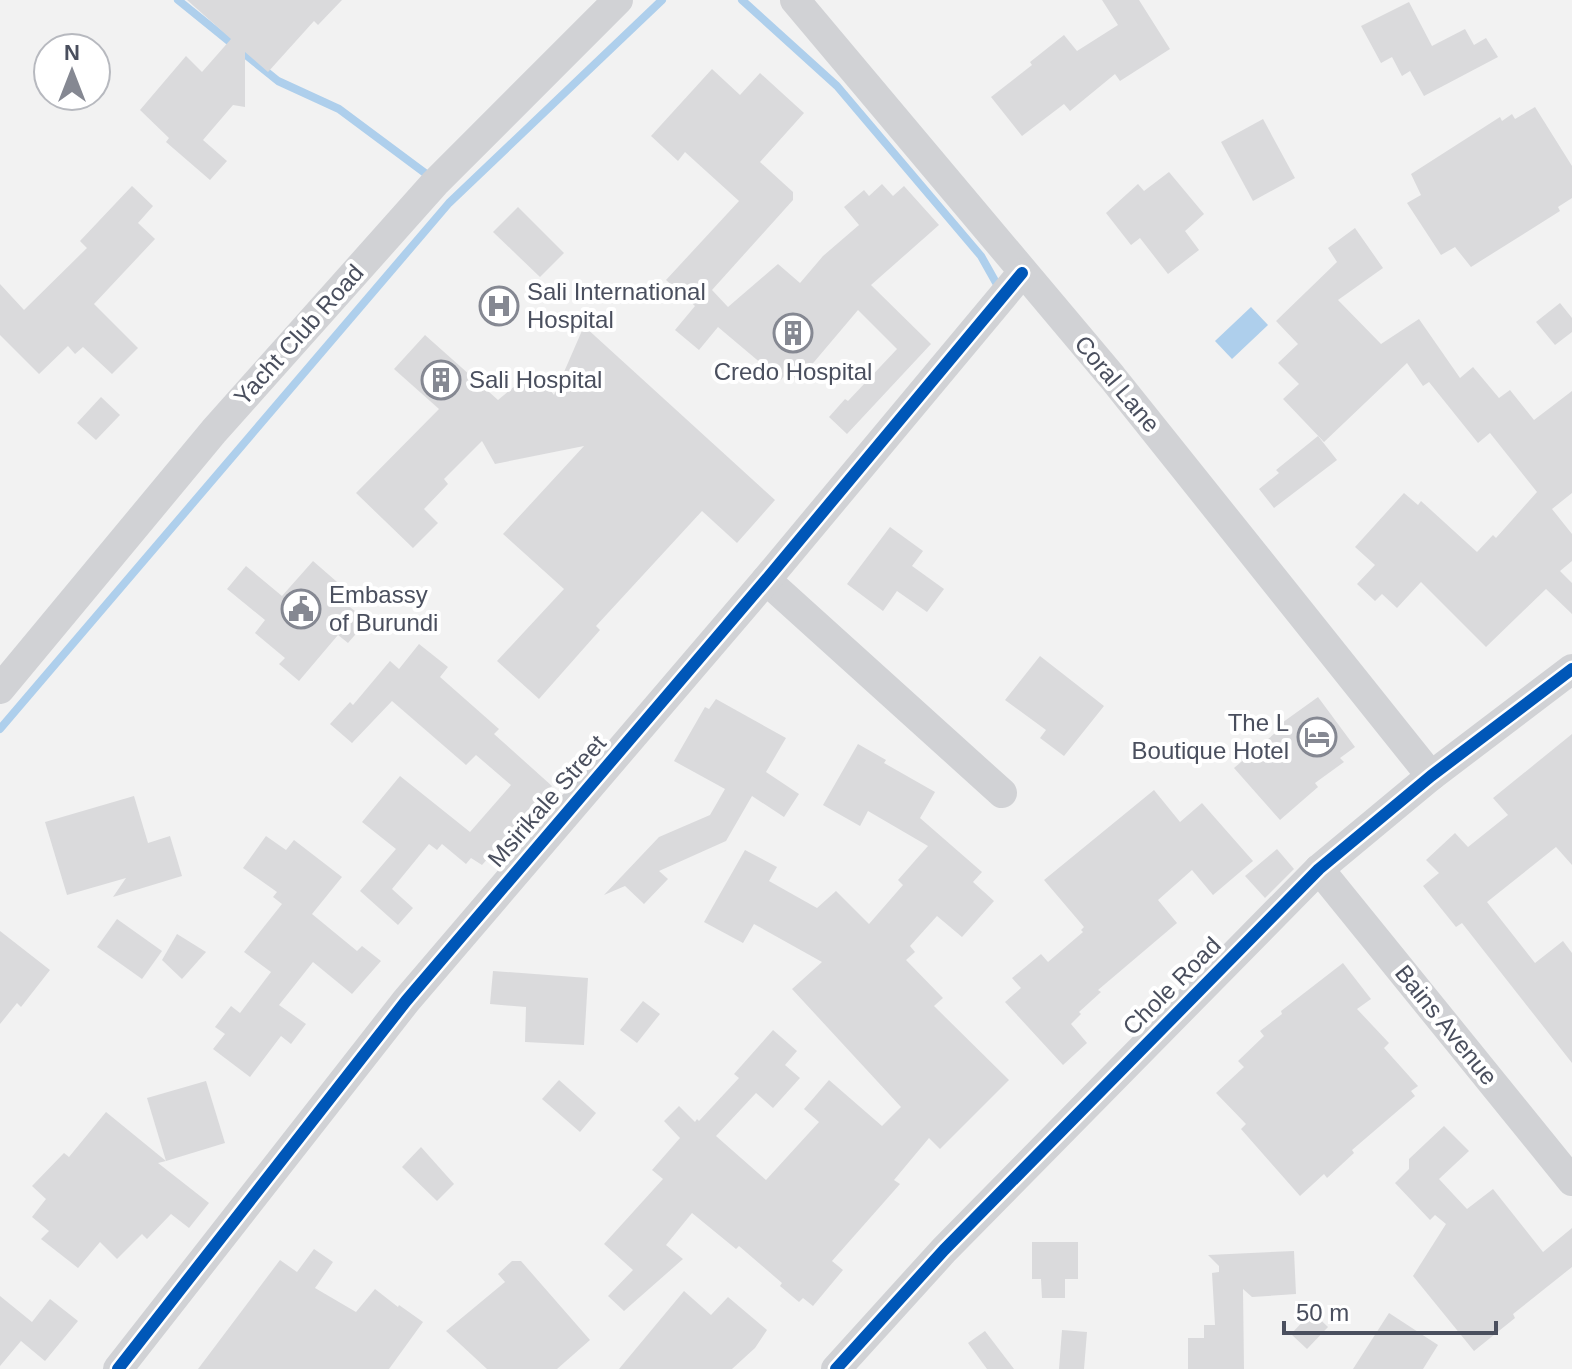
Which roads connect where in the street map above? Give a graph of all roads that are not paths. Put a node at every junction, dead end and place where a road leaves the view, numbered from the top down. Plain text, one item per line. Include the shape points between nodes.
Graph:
1 (618, 0) edge
2 (795, 0) edge
3 (1022, 273) junction
4 (766, 580) junction
5 (1572, 669) edge
6 (0, 689) edge
7 (1431, 776) junction
8 (1002, 793) dead end
9 (1319, 869) junction
10 (1572, 1181) edge
11 (118, 1369) edge
12 (836, 1369) edge

1 - 6 street, Yacht Club Road via 417,204 214,431
2 - 3 street, Coral Lane
3 - 4 street, Msirikale Street
3 - 7 street, Coral Lane via 1122,389
4 - 8 street
4 - 11 street, Msirikale Street via 406,1001
5 - 7 street, Chole Road
7 - 9 street, Chole Road
9 - 10 street, Bains Avenue
9 - 12 street, Chole Road via 944,1250

